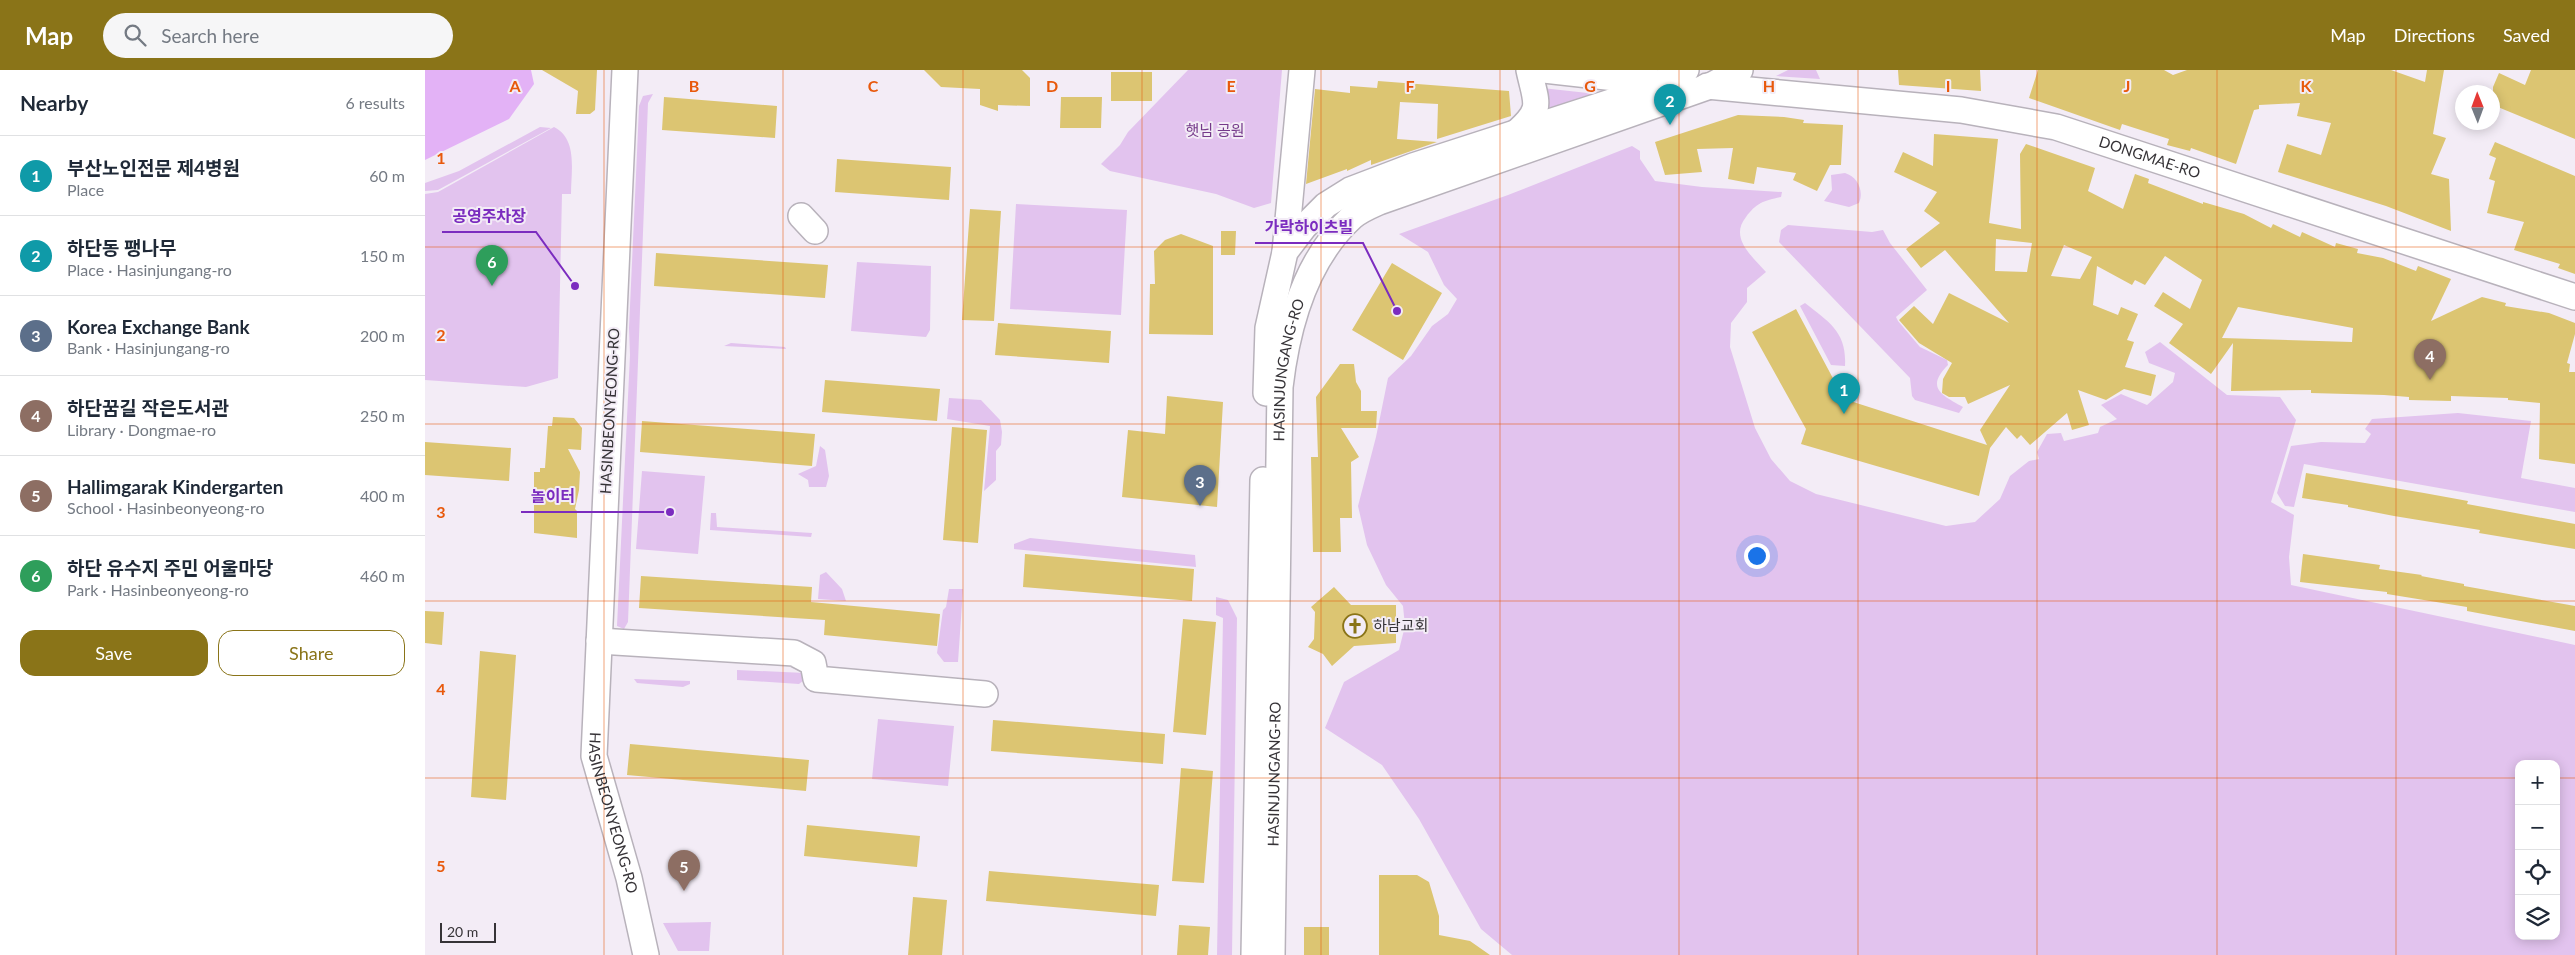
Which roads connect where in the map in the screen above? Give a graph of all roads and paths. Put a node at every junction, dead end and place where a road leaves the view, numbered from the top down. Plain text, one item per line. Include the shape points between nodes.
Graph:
1 (625, 70) edge
2 (1302, 70) edge
3 (1529, 70) edge
4 (1544, 70) edge
5 (1686, 70) edge
6 (1740, 70) edge
7 (1661, 83) junction
8 (1710, 86) junction
9 (1517, 132) junction
10 (1285, 252) junction
11 (2575, 297) edge
12 (1270, 546) junction
13 (599, 641) junction
14 (985, 694) dead end
15 (646, 955) edge
16 (1254, 955) edge
17 (1273, 955) edge

1 - 13 street, HASINBEONYEONG-RO
2 - 10 street
3 - 9 street via 1536,109 1532,119
4 - 7 street
5 - 7 street, HASINJUNGANG-RO
6 - 8 street, HASINJUNGANG-RO
7 - 8 street, DONGMAE-RO
7 - 9 street, HASINJUNGANG-RO
8 - 11 street, DONGMAE-RO via 1961,110 2056,127
8 - 12 street, HASINJUNGANG-RO via 1379,202 1353,216 1328,244 1311,274 1293,322 1286,350 1280,405
9 - 10 street, HASINJUNGANG-RO via 1350,190 1326,205
10 - 12 street, HASINJUNGANG-RO via 1268,328
12 - 16 street, HASINJUNGANG-RO
12 - 17 street, HASINJUNGANG-RO
13 - 14 street via 794,653 813,663 816,679
13 - 15 street, HASINBEONYEONG-RO via 594,756 629,878

